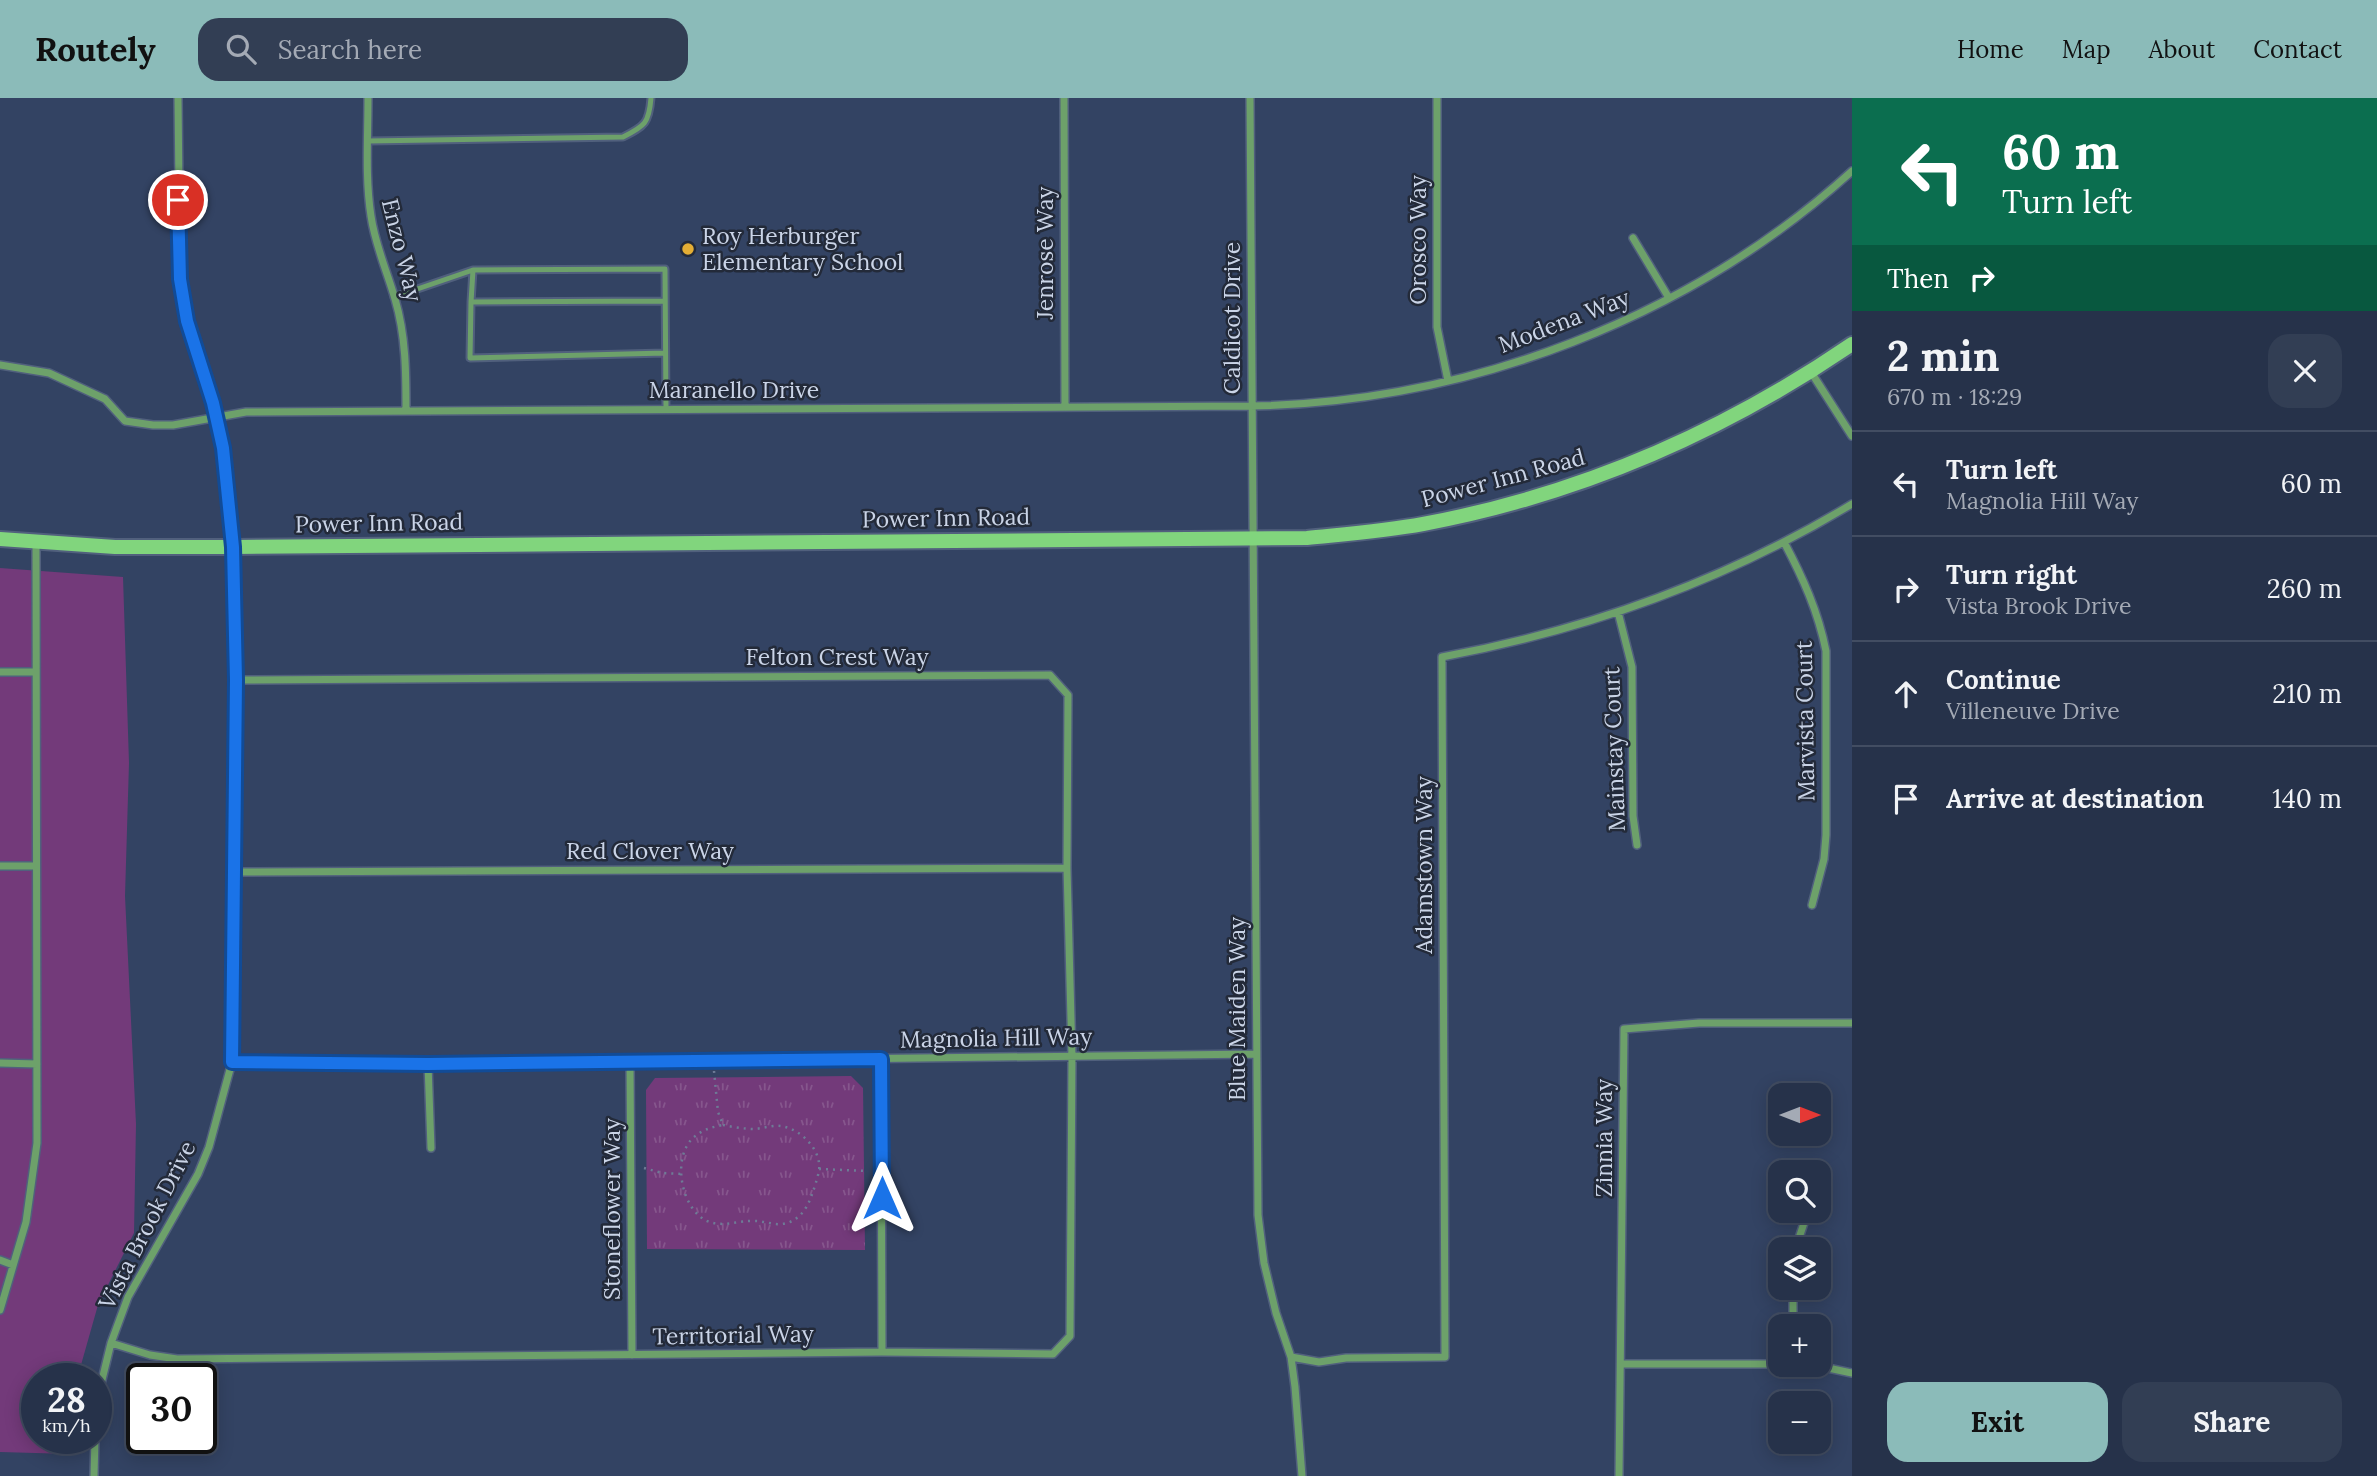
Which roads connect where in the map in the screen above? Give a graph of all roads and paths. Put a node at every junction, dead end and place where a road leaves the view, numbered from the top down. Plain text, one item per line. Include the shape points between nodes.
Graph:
1 (178, 98) edge
2 (368, 98) edge
3 (651, 98) edge
4 (1064, 98) edge
5 (1250, 98) edge
6 (1437, 98) edge
7 (368, 141) junction
8 (1852, 171) edge
9 (1633, 238) dead end
10 (473, 270) junction
11 (394, 297) junction
12 (1669, 298) junction
13 (665, 301) junction
14 (471, 302) junction
15 (1852, 344) edge
16 (666, 353) junction
17 (0, 365) edge
18 (1811, 372) junction
19 (1448, 381) junction
20 (1251, 406) junction
21 (1065, 407) junction
22 (666, 409) junction
23 (406, 411) junction
24 (217, 418) junction
25 (1852, 436) edge
26 (1852, 504) edge
27 (1253, 538) junction
28 (0, 539) edge
29 (36, 542) junction
30 (1784, 542) junction
31 (233, 547) junction
32 (1618, 612) junction
33 (0, 672) edge
34 (36, 672) junction
35 (236, 680) junction
36 (1637, 845) dead end
37 (0, 866) edge
38 (36, 866) junction
39 (1068, 867) junction
40 (233, 872) junction
41 (1812, 905) dead end
42 (1852, 1023) edge
43 (1256, 1054) junction
44 (1072, 1057) junction
45 (881, 1059) junction
46 (714, 1061) junction
47 (232, 1062) junction
48 (630, 1062) junction
49 (0, 1063) edge
50 (37, 1063) junction
51 (428, 1064) junction
52 (723, 1125) junction
53 (431, 1148) dead end
54 (631, 1168) junction
55 (819, 1169) junction
56 (881, 1172) junction
57 (682, 1174) junction
58 (0, 1260) edge
59 (13, 1265) junction
60 (0, 1310) edge
61 (111, 1343) junction
62 (882, 1352) junction
63 (632, 1356) junction
64 (1291, 1357) junction
65 (106, 1363) edge
66 (1622, 1364) junction
67 (1768, 1364) edge
68 (1831, 1369) edge
69 (1852, 1373) edge
70 (94, 1454) edge
71 (94, 1476) edge
72 (1302, 1476) edge
73 (1619, 1476) edge

1 - 24 street, Vista Brook Drive via 180,279 187,321
2 - 7 street, Enzo Way
3 - 7 lane via 649,119 624,137
4 - 21 street, Jenrose Way
5 - 20 street, Caldicot Drive
6 - 19 street, Orosco Way via 1437,327
7 - 11 street, Enzo Way via 375,240
8 - 12 street, Modena Way via 1745,253
9 - 12 street
10 - 11 lane
10 - 13 lane via 665,269
10 - 14 lane
11 - 23 street, Enzo Way via 403,336
12 - 19 street, Modena Way via 1539,355
13 - 14 lane
13 - 16 lane
14 - 16 lane via 470,358
15 - 18 main road, Power Inn Road
16 - 22 lane
17 - 24 street, Maranello Drive via 49,373 104,399 125,421 173,425
18 - 25 street
18 - 27 main road, Power Inn Road via 1681,443 1555,492 1495,509 1376,531
19 - 20 street, Modena Way via 1328,401
20 - 21 street, Maranello Drive
20 - 27 street, Caldicot Drive
21 - 22 street, Maranello Drive
22 - 23 street, Maranello Drive
23 - 24 street, Maranello Drive via 246,412
24 - 31 street, Vista Brook Drive
26 - 30 street, Adamstown Way
27 - 31 main road, Power Inn Road
27 - 43 street, Blue Maiden Way
28 - 29 main road, Power Inn Road
29 - 31 main road, Power Inn Road
29 - 34 street
30 - 32 street, Adamstown Way
30 - 41 street, Marvista Court via 1810,593 1826,651 1826,835
31 - 35 street, Vista Brook Drive
32 - 36 street, Mainstay Court via 1632,667
32 - 64 street, Adamstown Way via 1544,635 1442,657 1445,1357 1319,1362
33 - 34 street
34 - 38 street
35 - 39 street, Felton Crest Way via 1050,675 1068,695
35 - 40 street, Vista Brook Drive
37 - 38 street
38 - 50 street
39 - 40 street, Red Clover Way
39 - 44 street, Felton Crest Way
40 - 47 street, Vista Brook Drive
42 - 66 street, Zinnia Way via 1699,1023 1624,1029
43 - 44 street, Magnolia Hill Way
43 - 64 street, Blue Maiden Way via 1258,1215 1264,1263
44 - 45 street, Magnolia Hill Way
44 - 62 street, Territorial Way via 1070,1336 1053,1353
45 - 46 street, Magnolia Hill Way
45 - 56 street
46 - 48 street, Magnolia Hill Way
46 - 52 path
47 - 51 street, Magnolia Hill Way
47 - 61 street, Vista Brook Drive via 198,1174 128,1297
48 - 51 street, Magnolia Hill Way
48 - 54 street, Stoneflower Way
49 - 50 street
50 - 59 street via 37,1143 26,1222
51 - 53 street
52 - 55 path via 793,1129 816,1152
52 - 57 path via 709,1127 692,1138 683,1153
54 - 57 path
54 - 63 street, Stoneflower Way
55 - 56 path
55 - 57 path via 807,1208 794,1222 779,1224 706,1221 691,1209
56 - 62 street
58 - 59 street
59 - 60 street
61 - 63 street, Territorial Way via 177,1359
61 - 65 street, Vista Brook Drive
62 - 63 street, Territorial Way
64 - 72 street, Blue Maiden Way
66 - 67 street
66 - 73 street, Zinnia Way
68 - 69 street
70 - 71 street

